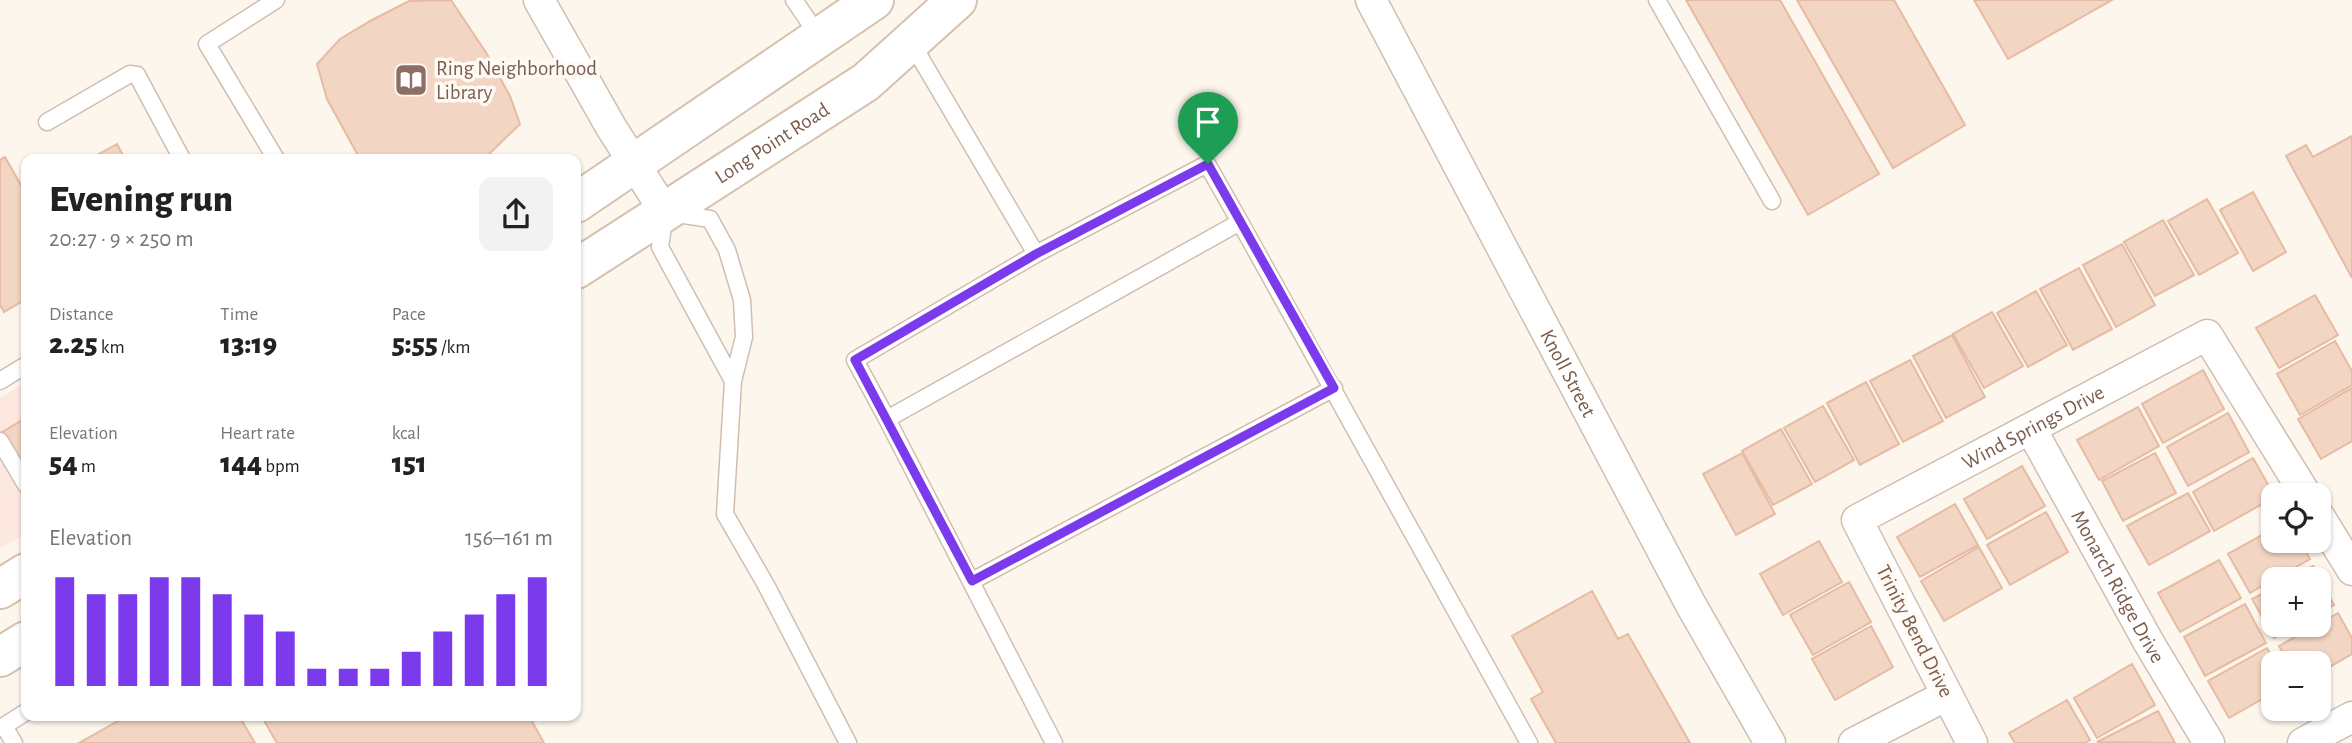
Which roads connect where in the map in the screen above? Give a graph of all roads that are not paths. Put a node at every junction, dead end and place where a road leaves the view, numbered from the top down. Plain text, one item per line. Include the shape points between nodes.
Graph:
1 (276, 0) edge
2 (539, 0) edge
3 (794, 0) edge
4 (874, 0) edge
5 (957, 0) edge
6 (1371, 0) edge
7 (1657, 0) edge
8 (820, 38) junction
9 (910, 40) junction
10 (47, 122) dead end
11 (179, 154) edge
12 (273, 154) edge
13 (635, 164) junction
14 (581, 200) edge
15 (1772, 201) dead end
16 (665, 212) junction
17 (1240, 222) junction
18 (1036, 254) junction
19 (581, 266) edge
20 (21, 368) edge
21 (0, 381) edge
22 (733, 382) junction
23 (1334, 388) junction
24 (887, 419) junction
25 (2031, 429) junction
26 (0, 441) edge
27 (21, 477) edge
28 (2299, 483) edge
29 (1857, 520) joint
30 (2331, 536) edge
31 (2352, 570) edge
32 (21, 576) edge
33 (972, 581) junction
34 (0, 589) edge
35 (21, 644) edge
36 (0, 657) edge
37 (1947, 695) junction
38 (21, 715) edge
39 (2352, 717) edge
40 (14, 743) edge
41 (848, 743) edge
42 (1054, 743) edge
43 (1529, 743) edge
44 (1770, 743) edge
45 (1854, 743) edge
46 (1972, 743) edge
47 (2209, 743) edge
48 (2303, 743) edge

1 - 12 lane via 207,44
2 - 13 street
3 - 8 lane
4 - 8 main road
5 - 9 main road, Long Point Road
6 - 44 street, Knoll Street
7 - 15 lane
8 - 13 main road
9 - 16 main road, Long Point Road via 866,82
9 - 18 lane
10 - 11 lane via 130,74 137,75
13 - 14 main road
13 - 16 street
16 - 19 main road, Long Point Road
16 - 22 lane via 660,247
16 - 22 lane via 710,219 727,250 742,300 744,337
17 - 18 lane via 1208,164
17 - 23 lane
17 - 24 lane
18 - 24 lane via 855,360
20 - 21 lane
22 - 41 lane via 725,513
23 - 33 lane
23 - 43 lane
24 - 33 lane
25 - 28 street, Wind Springs Drive via 2207,335
25 - 29 street, Wind Springs Drive
25 - 47 street, Monarch Ridge Drive
26 - 27 lane
29 - 37 street, Trinity Bend Drive
30 - 31 street
32 - 34 main road
33 - 42 lane
35 - 36 main road
37 - 45 street
37 - 46 street, Trinity Bend Drive
38 - 40 lane via 4,726
39 - 48 street

